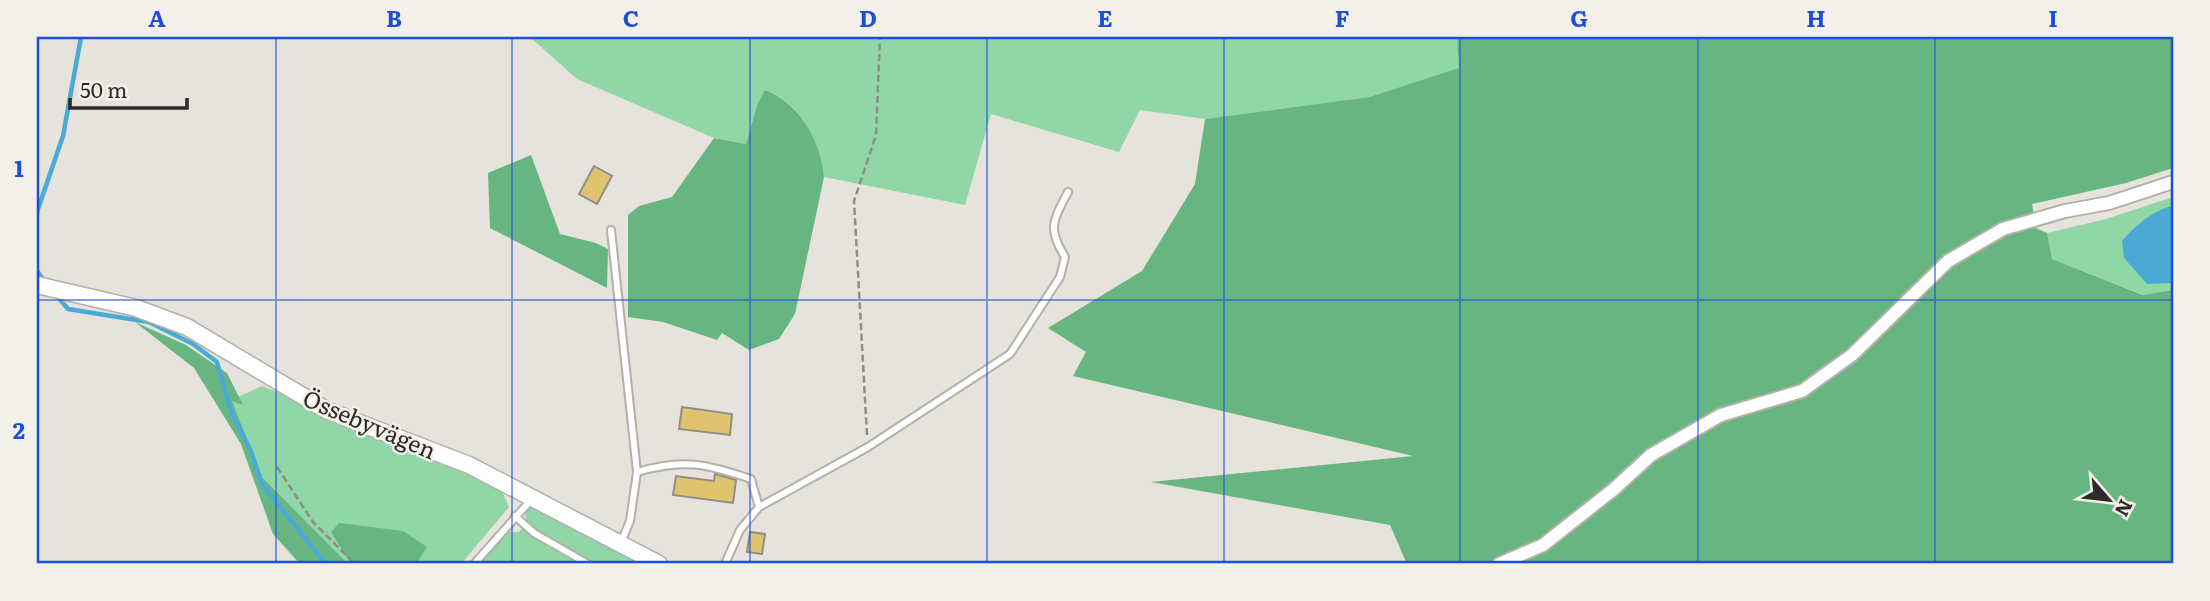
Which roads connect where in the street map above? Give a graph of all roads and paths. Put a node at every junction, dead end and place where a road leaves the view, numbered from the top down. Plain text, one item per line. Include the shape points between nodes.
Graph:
1 (880, 37) edge
2 (2173, 182) edge
3 (1068, 192) dead end
4 (611, 230) dead end
5 (38, 285) edge
6 (868, 447) junction
7 (277, 467) dead end
8 (637, 472) junction
9 (532, 498) junction
10 (760, 507) junction
11 (515, 516) junction
12 (620, 543) junction
13 (355, 564) edge
14 (474, 564) edge
15 (588, 564) edge
16 (659, 564) edge
17 (724, 564) edge
18 (1500, 564) edge

1 - 6 path via 876,135 854,201
2 - 18 street via 2003,229 1948,261 1852,355 1802,390 1721,415 1674,441 1543,545
3 - 6 lane via 1053,221 1054,239 1065,257 1059,278 1010,354
4 - 8 lane
5 - 9 street, Össebyvägen via 135,308 187,327 326,410 469,465
6 - 10 lane
7 - 13 path via 313,522
8 - 10 lane via 706,463 751,479
8 - 12 lane via 630,521
9 - 11 lane
9 - 12 street, Össebyvägen
10 - 17 lane via 740,530
11 - 14 lane
11 - 15 lane via 534,533
12 - 16 street, Össebyvägen

